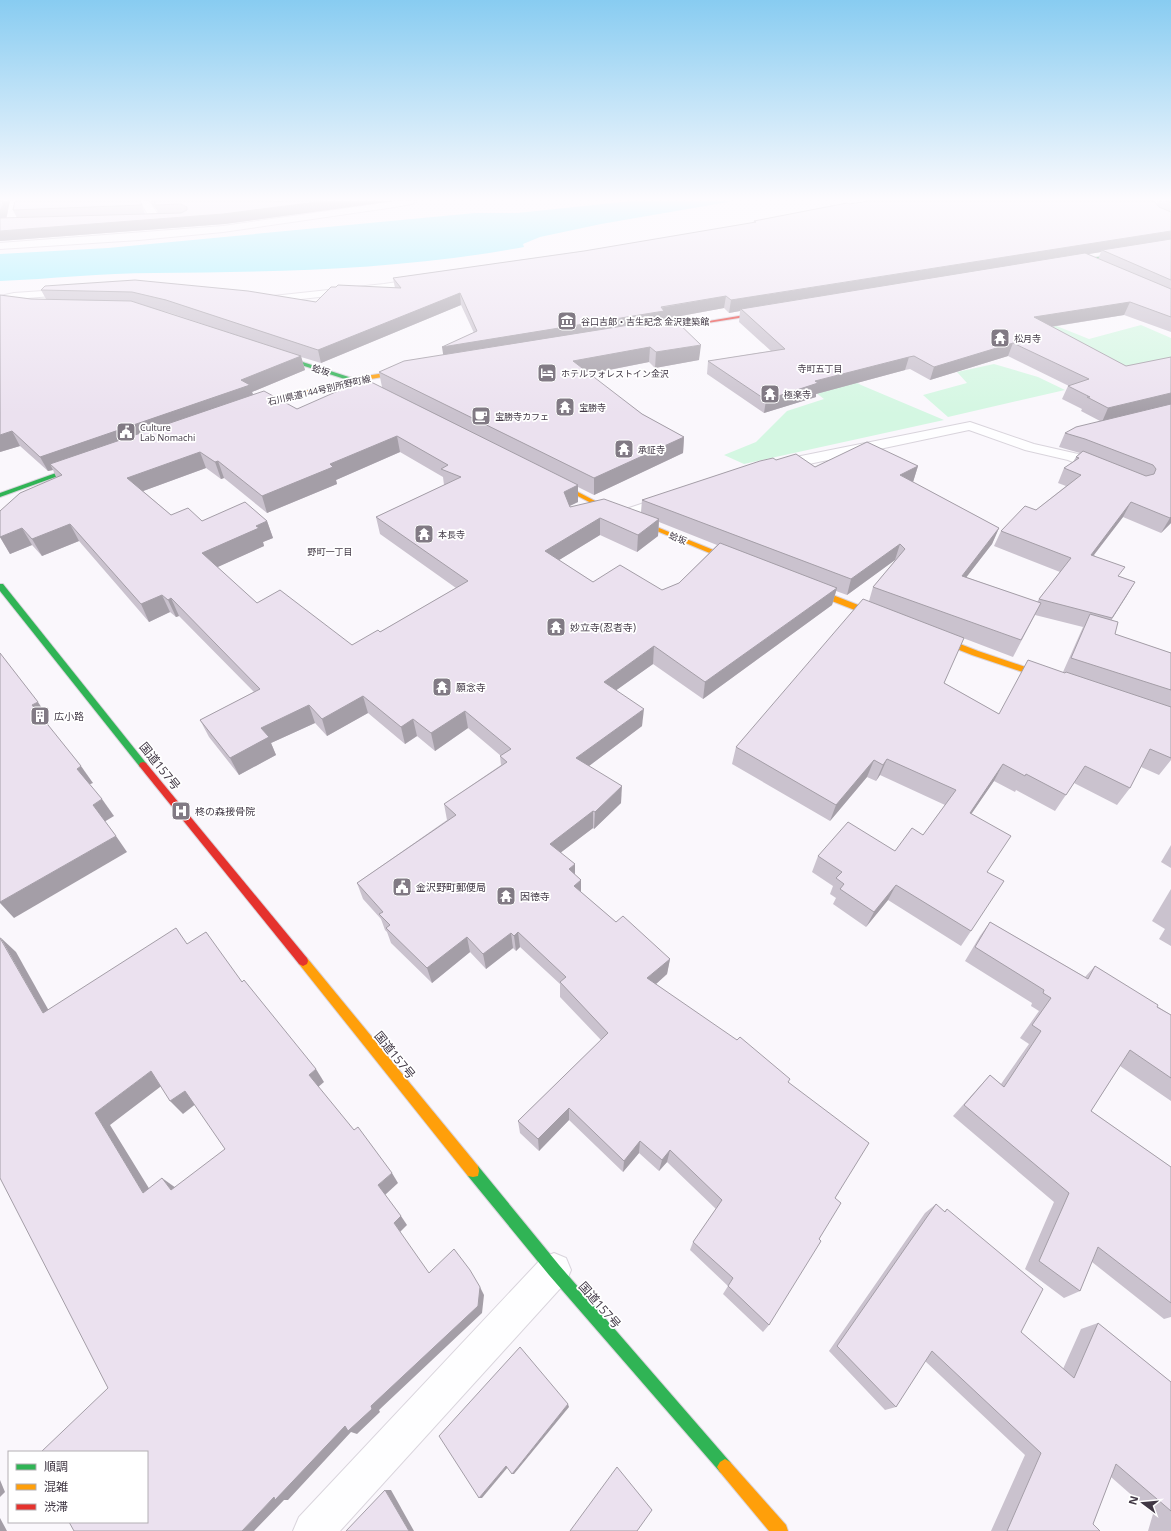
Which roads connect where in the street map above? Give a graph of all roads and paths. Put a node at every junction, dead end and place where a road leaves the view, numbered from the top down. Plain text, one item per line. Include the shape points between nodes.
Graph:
1 (438, 278) edge
2 (0, 291) edge
3 (248, 296) edge
4 (0, 301) edge
5 (22, 305) edge
6 (777, 310) edge
7 (644, 332) edge
8 (265, 351) edge
9 (421, 369) edge
10 (353, 380) junction
11 (388, 398) edge
12 (239, 411) edge
13 (1052, 439) dead end
14 (1030, 447) junction
15 (91, 463) edge
16 (766, 468) edge
17 (1117, 475) edge
18 (544, 477) edge
19 (686, 494) edge
20 (0, 495) edge
21 (620, 516) junction
22 (751, 567) edge
23 (795, 584) edge
24 (0, 586) edge
25 (890, 620) edge
26 (926, 634) edge
27 (1061, 682) edge
28 (554, 1270) junction
29 (313, 1531) edge
30 (780, 1531) edge

1 - 3 street via 384,287 272,299
2 - 4 street via 80,289 14,296
4 - 5 main road
6 - 7 main road
8 - 10 main road, 蛤坂
9 - 10 main road, 石川県道144号別所野町線
10 - 11 main road, 蛤坂
10 - 12 main road, 石川県道144号別所野町線
13 - 14 street
14 - 16 street via 970,426
14 - 17 street via 1073,457
15 - 20 main road
18 - 21 main road, 蛤坂
19 - 21 street
21 - 22 main road, 蛤坂
23 - 25 main road
24 - 28 main road, 国道157号
26 - 27 main road
28 - 29 street
28 - 30 main road, 国道157号

